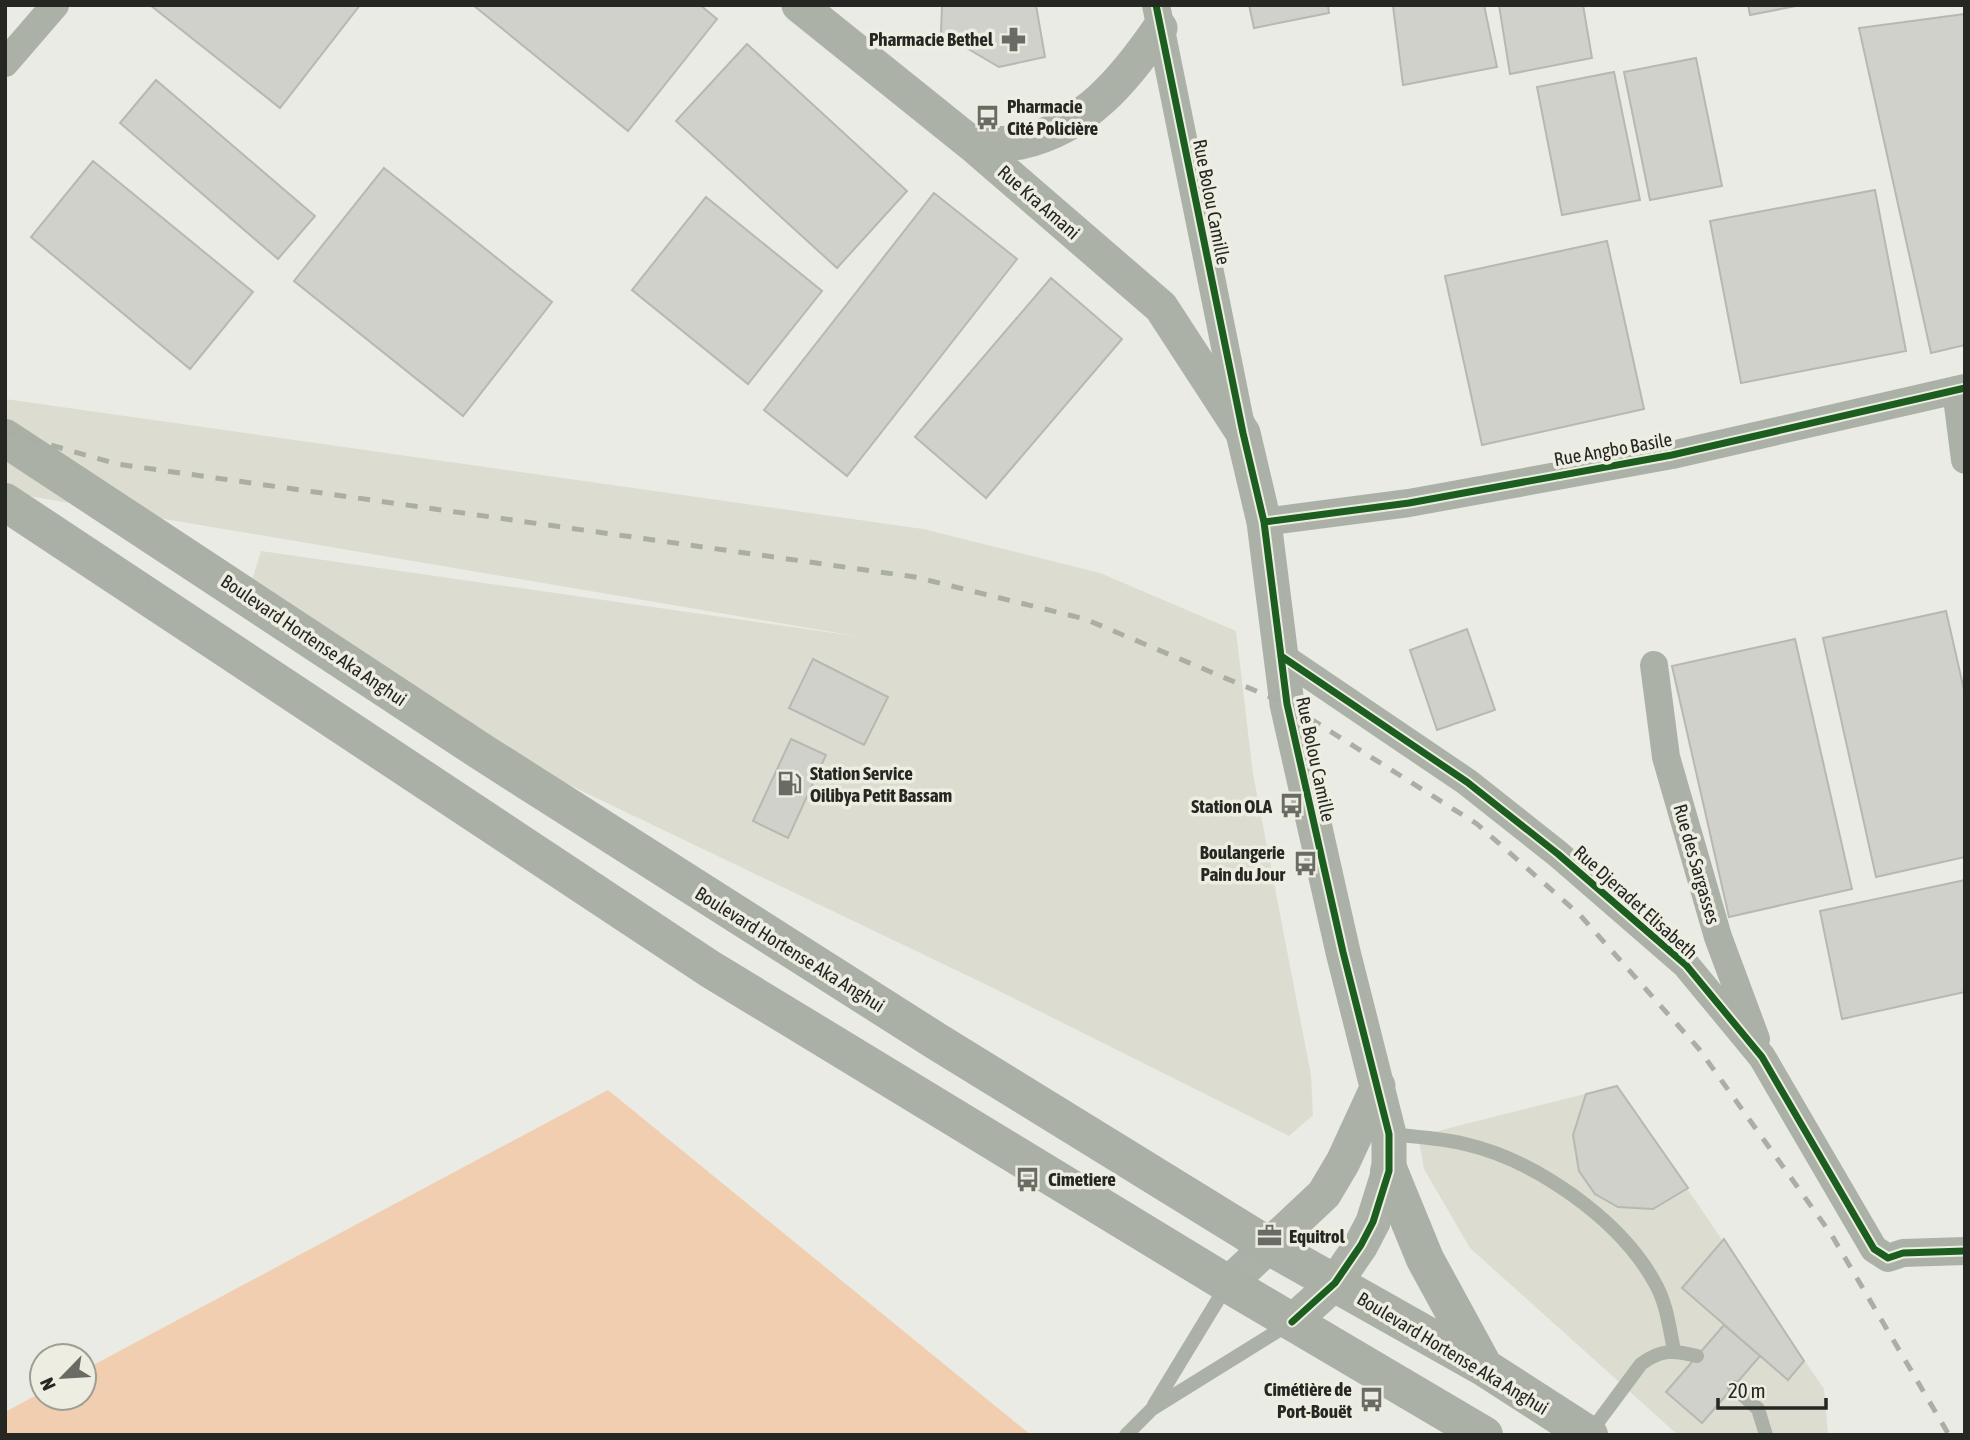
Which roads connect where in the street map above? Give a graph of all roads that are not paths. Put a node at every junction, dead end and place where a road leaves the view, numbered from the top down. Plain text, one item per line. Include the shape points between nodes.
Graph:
1 (55, 5) edge
2 (799, 5) edge
3 (1158, 17) edge
4 (5, 63) edge
5 (972, 144) junction
6 (1960, 389) edge
7 (1242, 433) junction
8 (5, 438) edge
9 (1965, 460) edge
10 (5, 502) edge
11 (1264, 522) junction
12 (1281, 656) junction
13 (1654, 665) dead end
14 (1762, 1057) junction
15 (1378, 1086) junction
16 (1389, 1153) junction
17 (1267, 1245) junction
18 (1965, 1251) edge
19 (1335, 1283) junction
20 (1228, 1284) junction
21 (1292, 1322) junction
22 (1674, 1350) junction
23 (1697, 1356) dead end
24 (1485, 1368) junction
25 (1734, 1387) dead end
26 (1152, 1409) junction
27 (1589, 1434) edge
28 (1126, 1435) edge
29 (1484, 1435) edge
30 (1766, 1435) edge

1 - 4 street
2 - 5 street, Rue Kra Amani
3 - 5 street via 1129,73 1095,107 1059,129 1020,142
3 - 7 street, Rue Bolou Camille
5 - 7 street, Rue Kra Amani via 1161,307
6 - 9 street
6 - 11 street, Rue Angbo Basile via 1672,456 1409,503
7 - 11 street, Rue Bolou Camille
8 - 17 main road, Boulevard Hortense Aka Anghui via 663,869
10 - 20 main road via 710,969
11 - 12 street, Rue Bolou Camille
12 - 14 street, Rue Djeradet Elisabeth via 1467,782 1558,854 1686,965
12 - 15 street, Rue Bolou Camille via 1287,704 1334,913
13 - 14 street, Rue des Sargasses via 1666,757 1718,937
14 - 18 street, Rue Djeradet Elisabeth via 1874,1249 1888,1258 1903,1253
15 - 16 street, Rue Bolou Camille
15 - 17 street via 1324,1194
16 - 19 street via 1373,1222
16 - 22 lane via 1463,1143 1543,1174 1602,1219 1633,1251 1664,1301
16 - 24 main road via 1426,1259
17 - 19 main road, Boulevard Hortense Aka Anghui
17 - 20 street
19 - 21 street
19 - 24 main road, Boulevard Hortense Aka Anghui
20 - 21 main road
20 - 26 lane
21 - 26 lane
21 - 29 main road
22 - 23 lane
22 - 27 lane via 1641,1363
24 - 27 main road, Boulevard Hortense Aka Anghui
25 - 30 lane via 1758,1409
26 - 28 lane

